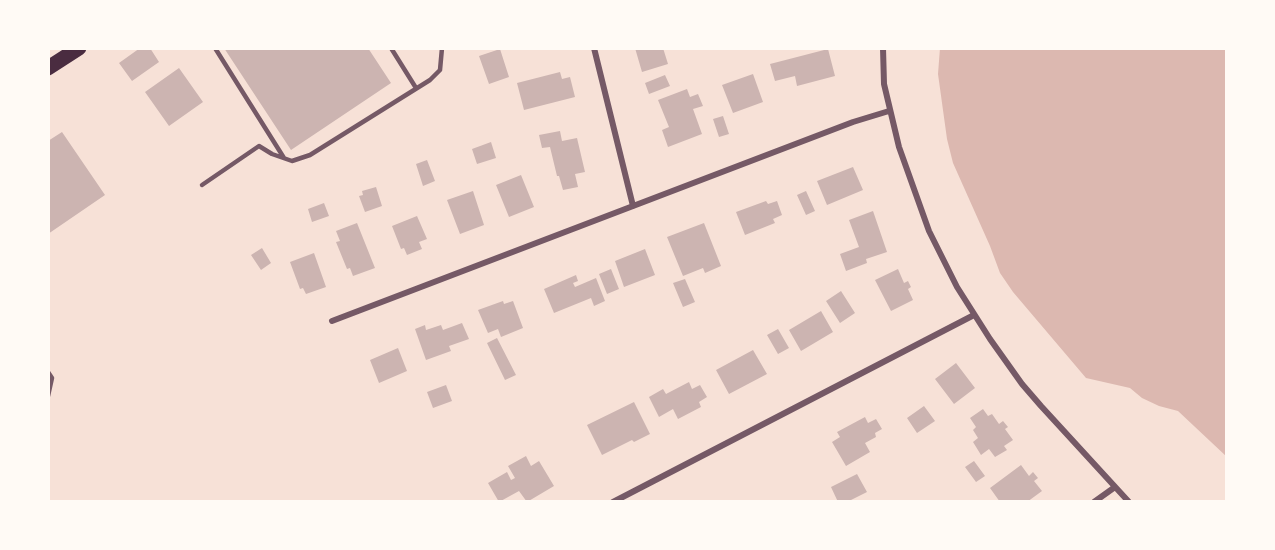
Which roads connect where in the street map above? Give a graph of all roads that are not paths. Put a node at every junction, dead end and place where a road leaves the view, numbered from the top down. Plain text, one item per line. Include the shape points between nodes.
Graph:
1 (79, 48) edge
2 (215, 48) edge
3 (391, 48) edge
4 (442, 48) edge
5 (594, 48) edge
6 (883, 48) edge
7 (49, 66) edge
8 (416, 88) junction
9 (889, 111) junction
10 (284, 158) junction
11 (201, 185) dead end
12 (633, 206) junction
13 (974, 315) junction
14 (332, 321) dead end
15 (48, 372) edge
16 (48, 396) edge
17 (1115, 487) junction
18 (613, 502) edge
19 (1094, 502) edge
20 (1129, 502) edge

1 - 7 main road
2 - 10 lane
3 - 8 lane
4 - 8 lane via 440,70
5 - 12 street
6 - 9 street
8 - 10 lane via 310,154 292,161
9 - 12 street
9 - 13 street via 929,231
10 - 11 lane via 259,146
12 - 14 street
13 - 17 street via 1041,406
13 - 18 street
15 - 16 lane via 52,378
17 - 19 street
17 - 20 street

